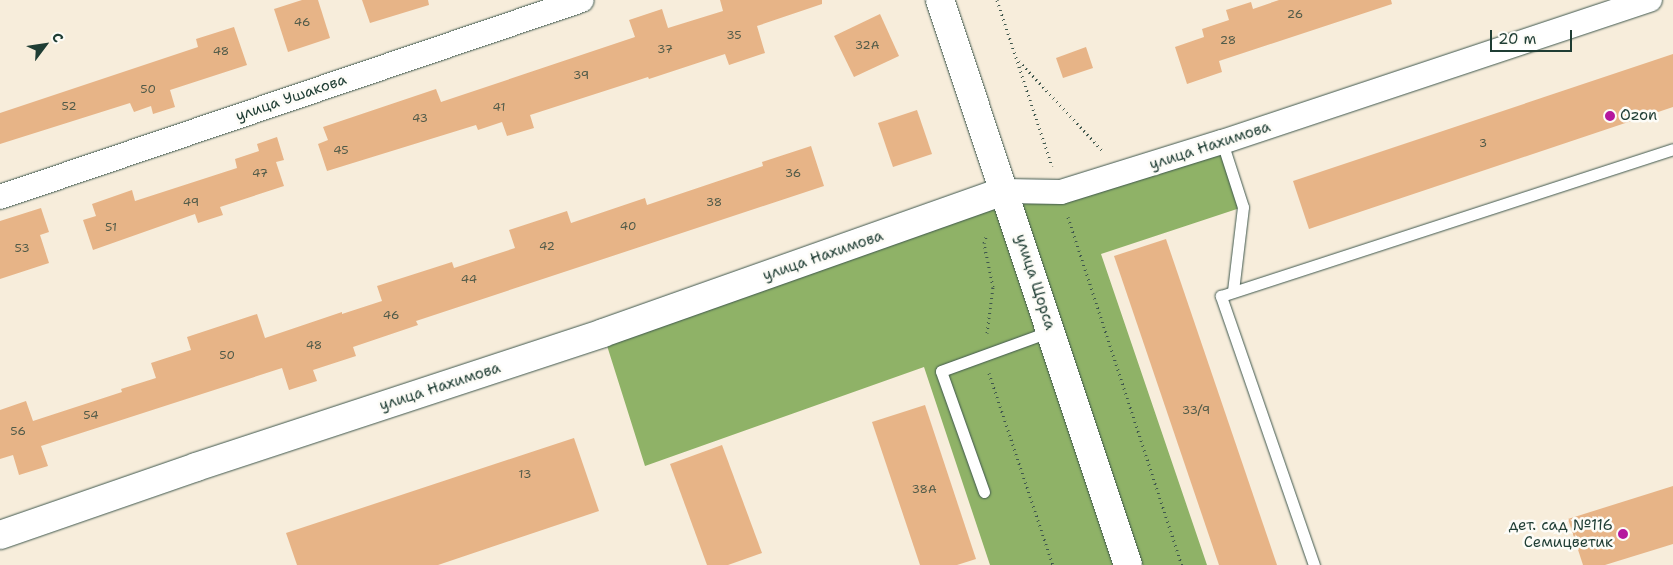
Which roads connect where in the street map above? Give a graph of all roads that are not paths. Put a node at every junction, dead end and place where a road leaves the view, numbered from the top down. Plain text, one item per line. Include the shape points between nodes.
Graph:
1 (582, 0) edge
2 (940, 0) edge
3 (1650, 0) edge
4 (1222, 142) junction
5 (1673, 149) edge
6 (1005, 192) junction
7 (0, 197) edge
8 (1233, 291) junction
9 (1051, 331) junction
10 (984, 492) dead end
11 (0, 535) edge
12 (1128, 565) edge
13 (1314, 565) edge

1 - 7 street, улица Ушакова
2 - 6 street, улица Щорса
3 - 4 street, улица Нахимова
4 - 6 street, улица Нахимова via 1061,192
4 - 8 lane via 1243,207
5 - 8 lane
6 - 9 street, улица Щорса
6 - 11 street, улица Нахимова via 603,333
8 - 13 lane via 1221,296
9 - 10 lane via 941,371
9 - 12 street, улица Щорса

